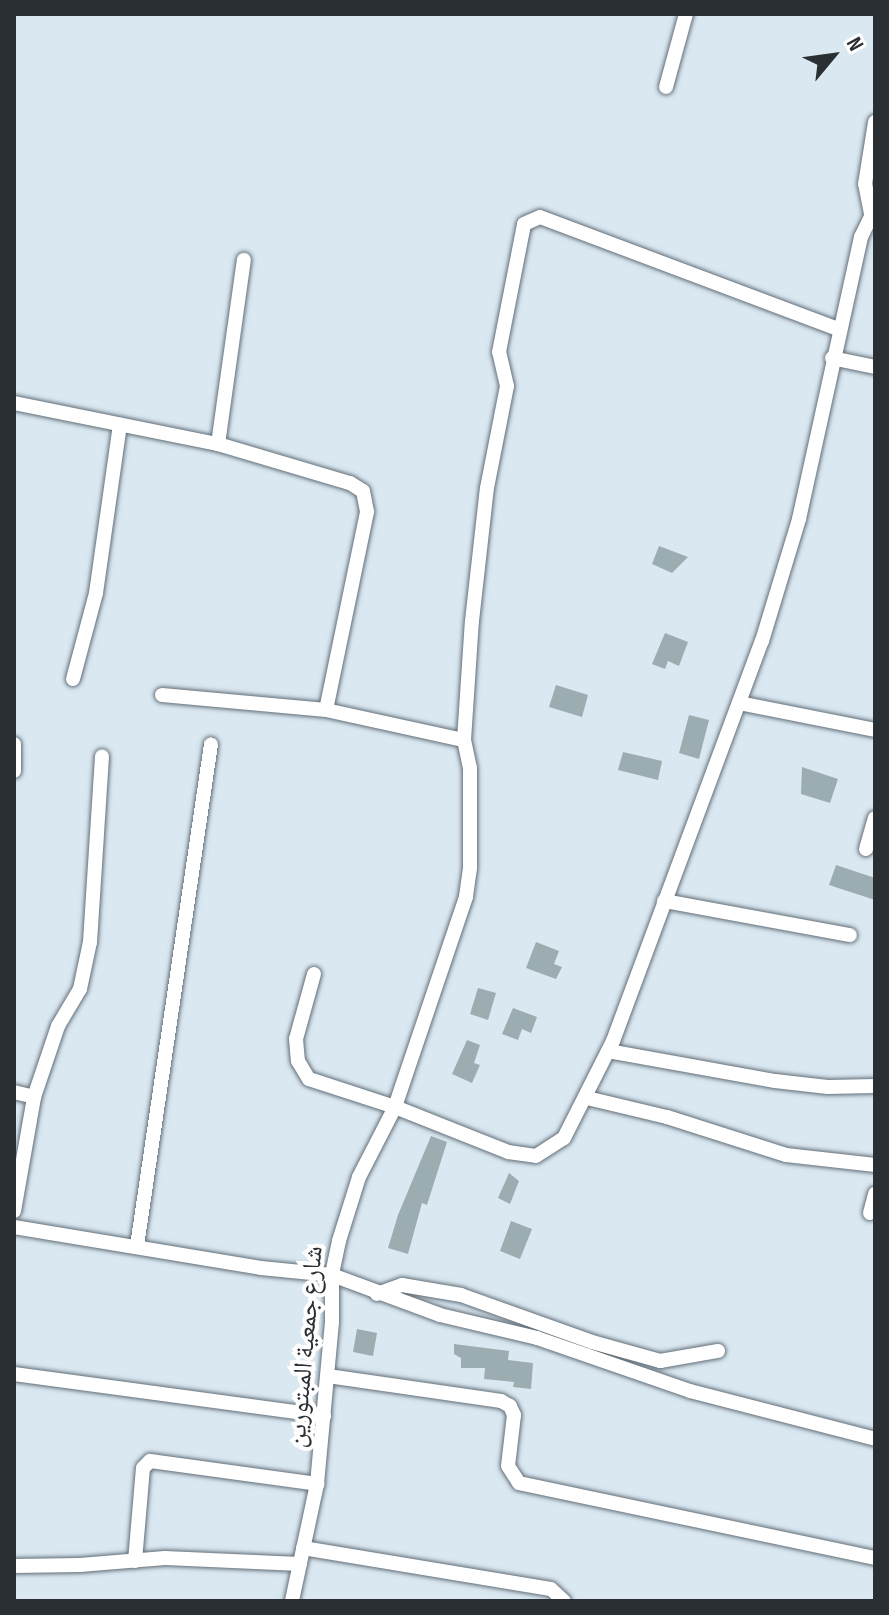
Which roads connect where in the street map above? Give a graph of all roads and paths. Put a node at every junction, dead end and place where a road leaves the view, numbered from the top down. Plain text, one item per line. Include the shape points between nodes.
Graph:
1 (686, 14) edge
2 (666, 87) dead end
3 (875, 122) edge
4 (874, 212) edge
5 (244, 260) dead end
6 (838, 329) junction
7 (832, 358) junction
8 (875, 367) edge
9 (14, 403) edge
10 (120, 425) junction
11 (218, 444) junction
12 (73, 679) dead end
13 (162, 695) dead end
14 (739, 703) junction
15 (326, 710) junction
16 (875, 730) edge
17 (464, 740) junction
18 (14, 744) edge
19 (211, 744) dead end
20 (102, 756) dead end
21 (14, 771) edge
22 (875, 818) edge
23 (866, 849) dead end
24 (664, 901) junction
25 (850, 935) dead end
26 (314, 974) dead end
27 (608, 1051) junction
28 (875, 1086) edge
29 (14, 1092) edge
30 (34, 1097) junction
31 (587, 1098) junction
32 (395, 1107) junction
33 (875, 1165) edge
34 (875, 1194) edge
35 (14, 1211) edge
36 (870, 1213) dead end
37 (14, 1227) edge
38 (137, 1246) junction
39 (332, 1275) junction
40 (377, 1294) junction
41 (718, 1351) dead end
42 (14, 1374) edge
43 (328, 1376) junction
44 (324, 1416) junction
45 (875, 1439) edge
46 (317, 1484) junction
47 (303, 1548) junction
48 (875, 1558) edge
49 (135, 1561) junction
50 (300, 1564) junction
51 (14, 1566) edge
52 (292, 1601) edge
53 (564, 1601) edge

1 - 2 street
3 - 4 street via 865,184
4 - 6 street via 861,237
5 - 11 street
6 - 7 street
6 - 17 street, شارع جمعية المبتورين via 540,217 524,224 499,352 507,386 487,488
7 - 8 street
7 - 14 street via 799,519
9 - 10 street
10 - 11 street
10 - 12 street via 96,593
11 - 15 street via 363,491 367,512
13 - 15 street
14 - 16 street
14 - 24 street
15 - 17 street
17 - 32 street, شارع جمعية المبتورين via 471,815 466,897
18 - 21 street
19 - 38 street
20 - 30 street via 85,966
22 - 23 street
24 - 25 street
24 - 27 street
26 - 32 street via 296,1039 303,1072 309,1079
27 - 28 street via 775,1081
27 - 31 street
29 - 30 street
30 - 35 street
31 - 32 street via 564,1138 536,1156 508,1152
31 - 33 street via 786,1155
32 - 39 street, شارع جمعية المبتورين via 352,1194
34 - 36 street
37 - 38 street
38 - 39 street
39 - 40 street
39 - 43 street, شارع جمعية المبتورين
40 - 41 street via 402,1285 461,1295 660,1361
40 - 45 street via 537,1338 745,1407
42 - 44 street
43 - 44 street, شارع جمعية المبتورين
43 - 48 street via 510,1406 514,1415 508,1466 519,1483
44 - 46 street, شارع جمعية المبتورين
46 - 47 street, شارع جمعية المبتورين
46 - 49 street via 150,1461 143,1468
47 - 50 street, شارع جمعية المبتورين
47 - 53 street via 551,1589
49 - 50 street
49 - 51 street
50 - 52 street, شارع جمعية المبتورين

